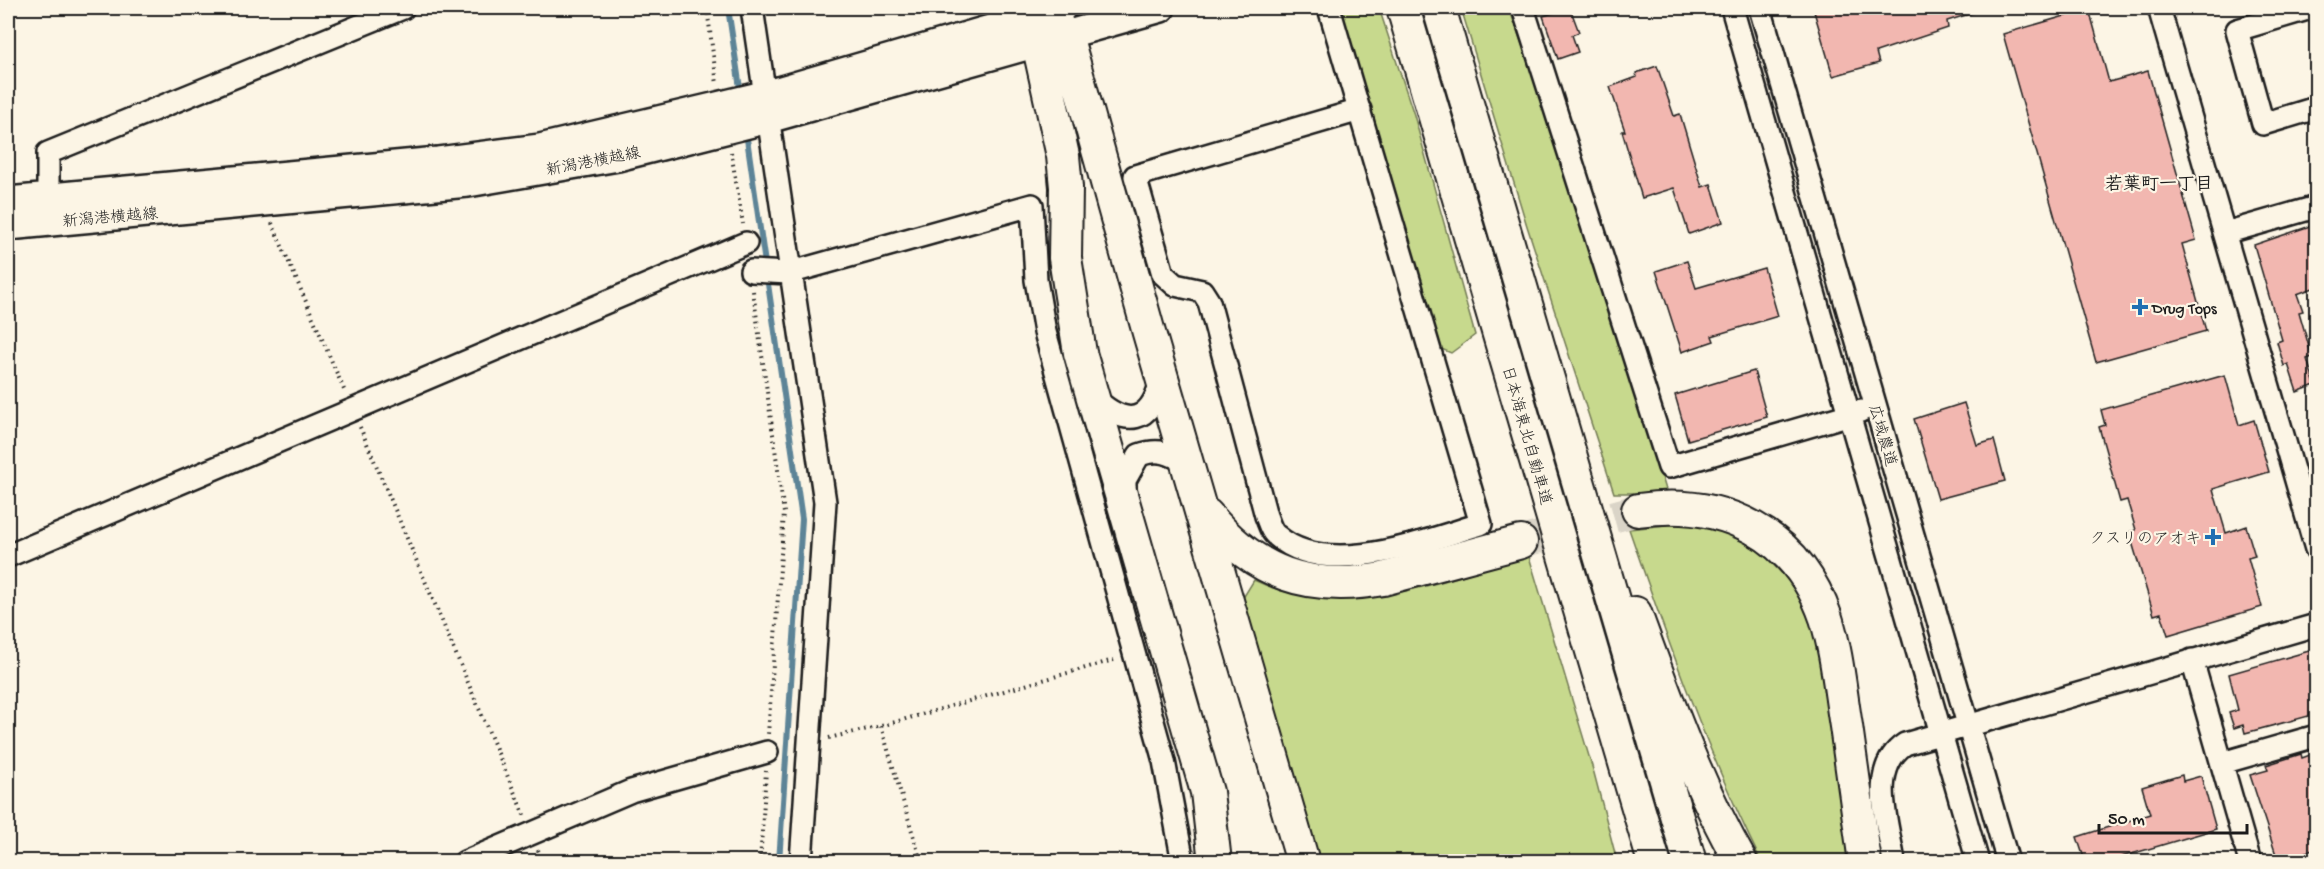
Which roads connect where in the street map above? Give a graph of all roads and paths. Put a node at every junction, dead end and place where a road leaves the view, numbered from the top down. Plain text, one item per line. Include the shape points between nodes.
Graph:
1 (403, 8) edge
2 (707, 8) edge
3 (752, 8) edge
4 (1161, 8) edge
5 (1329, 8) edge
6 (1403, 8) edge
7 (1440, 8) edge
8 (1523, 8) edge
9 (1732, 8) edge
10 (1760, 8) edge
11 (2159, 8) edge
12 (2311, 8) edge
13 (1052, 25) edge
14 (766, 107) junction
15 (2316, 108) edge
16 (1360, 110) junction
17 (724, 118) junction
18 (48, 197) junction
19 (8, 201) edge
20 (269, 202) junction
21 (2316, 207) edge
22 (8, 226) edge
23 (2225, 233) junction
24 (746, 243) joint
25 (751, 271) joint
26 (789, 273) junction
27 (1534, 336) junction
28 (1504, 352) junction
29 (1162, 376) junction
30 (1091, 395) junction
31 (1876, 407) junction
32 (352, 410) junction
33 (1849, 415) junction
34 (1189, 464) junction
35 (1125, 509) junction
36 (1202, 509) junction
37 (1638, 510) tunnel mouth
38 (2311, 511) edge
39 (1521, 542) tunnel mouth
40 (2316, 549) edge
41 (8, 556) edge
42 (2316, 625) edge
43 (1135, 654) junction
44 (2192, 660) junction
45 (881, 726) junction
46 (1969, 726) junction
47 (1940, 734) junction
48 (2316, 736) edge
49 (809, 742) junction
50 (767, 752) junction
51 (2222, 763) junction
52 (1207, 792) junction
53 (1722, 828) junction
54 (531, 833) junction
55 (465, 861) edge
56 (543, 861) edge
57 (760, 861) edge
58 (801, 861) edge
59 (921, 861) edge
60 (1183, 861) edge
61 (1215, 861) edge
62 (1228, 861) edge
63 (1303, 861) edge
64 (1633, 861) edge
65 (1654, 861) edge
66 (1690, 861) edge
67 (1729, 861) edge
68 (1741, 861) edge
69 (1865, 861) edge
70 (1894, 861) edge
71 (1978, 861) edge
72 (2008, 861) edge
73 (2250, 861) edge

1 - 18 street via 48,153
2 - 17 path
3 - 14 street
4 - 13 main road, 新潟港横越線
5 - 16 street
6 - 28 highway, 日本海東北自動車道
7 - 27 highway, 日本海東北自動車道
8 - 33 street via 1669,467
9 - 33 street, 広域農道
10 - 31 street, 広域農道
11 - 23 street
12 - 15 street via 2237,30 2263,124
13 - 14 main road, 新潟港横越線
13 - 29 highway
13 - 30 highway via 1066,187 1065,258
14 - 17 main road, 新潟港横越線
14 - 26 street
16 - 16 street via 1135,176 1163,274 1175,285 1202,291 1209,302 1266,516 1275,535 1315,555 1353,555 1402,548 1481,524
17 - 18 main road, 新潟港横越線 via 438,161
17 - 20 main road, 新潟港横越線 via 618,157 468,183
17 - 24 path
18 - 19 main road, 新潟港横越線
20 - 22 main road, 新潟港横越線
20 - 32 path via 273,227
21 - 23 street
23 - 38 street
24 - 32 street
25 - 26 street
25 - 50 path via 784,513
26 - 43 street via 1032,205 1036,280 1045,332
26 - 49 street via 825,502
27 - 53 highway via 1677,728
27 - 66 highway, 日本海東北自動車道
28 - 64 highway via 1547,552
28 - 65 highway, 日本海東北自動車道
29 - 30 street via 1157,397 1139,416 1116,415
29 - 34 highway
30 - 35 highway
31 - 33 street
31 - 46 street, 広域農道
32 - 41 street
32 - 54 path
33 - 47 street, 広域農道
34 - 35 street via 1165,451 1139,455 1125,480
34 - 36 highway
35 - 52 highway
36 - 39 highway via 1252,558 1279,573 1319,583 1383,579
36 - 63 highway
37 - 69 highway via 1682,507 1735,518 1781,546 1798,565 1826,617 1835,652
38 - 40 street
42 - 44 street
43 - 45 path
43 - 60 street via 1164,760
44 - 46 street
44 - 51 street
45 - 49 path
45 - 59 path
46 - 47 street
46 - 72 street, 広域農道
47 - 70 street via 1898,749 1884,774
47 - 71 street, 広域農道
48 - 51 street
49 - 58 street
50 - 54 street via 631,791
50 - 57 path
51 - 73 street
52 - 61 highway
52 - 62 highway
53 - 67 street
53 - 68 highway
54 - 55 street
54 - 56 path

